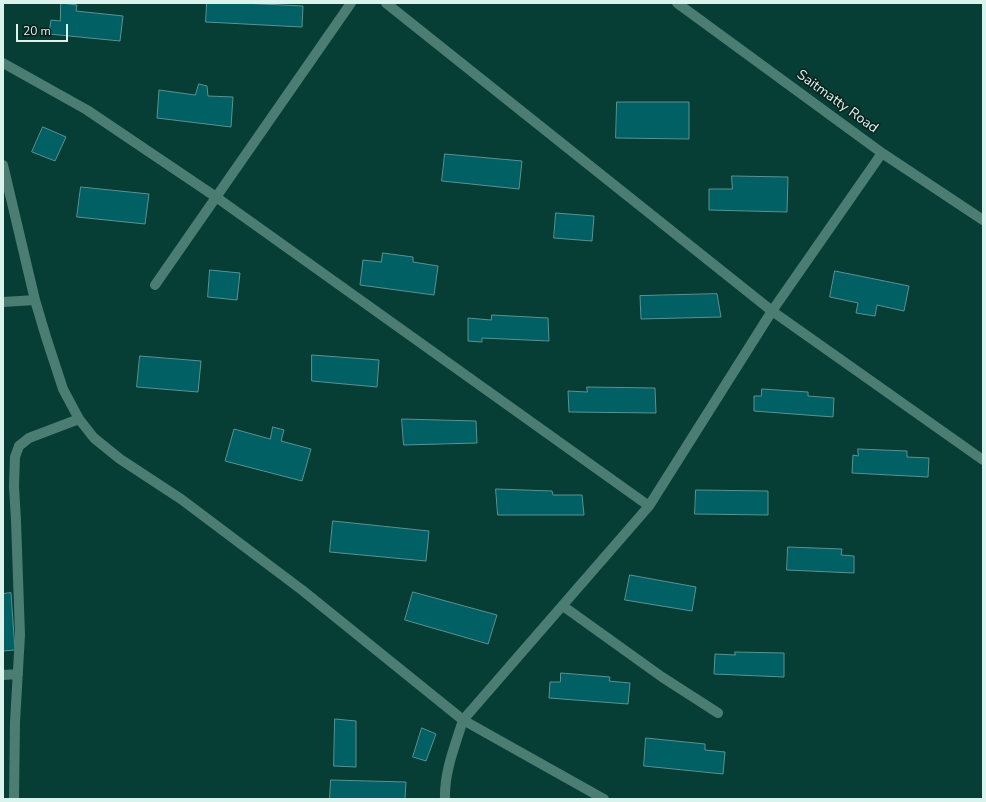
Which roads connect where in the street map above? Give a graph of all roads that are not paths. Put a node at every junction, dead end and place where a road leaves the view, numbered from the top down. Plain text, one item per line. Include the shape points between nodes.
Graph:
1 (386, 3) edge
2 (677, 3) edge
3 (346, 5) edge
4 (3, 64) edge
5 (882, 152) junction
6 (3, 165) edge
7 (216, 197) junction
8 (983, 220) edge
9 (155, 285) dead end
10 (35, 300) junction
11 (3, 302) edge
12 (772, 311) junction
13 (79, 418) junction
14 (983, 460) edge
15 (649, 506) junction
16 (562, 606) junction
17 (18, 674) junction
18 (3, 675) edge
19 (718, 713) dead end
20 (463, 720) junction
21 (14, 799) edge
22 (444, 799) edge
23 (604, 799) edge

1 - 12 street
2 - 5 street, Saitmatty Road
3 - 7 street
4 - 7 street via 87,110
5 - 8 street, Saitmatty Road
5 - 12 street
6 - 10 street
7 - 9 street
7 - 15 street
10 - 11 street
10 - 13 street via 64,390
12 - 14 street
12 - 15 street
13 - 17 street via 29,438 19,446 15,457 20,635
13 - 20 street via 94,438 120,459 181,499 296,585
15 - 16 street
16 - 19 street
16 - 20 street
17 - 18 street
17 - 21 street
20 - 22 street via 451,757
20 - 23 street

